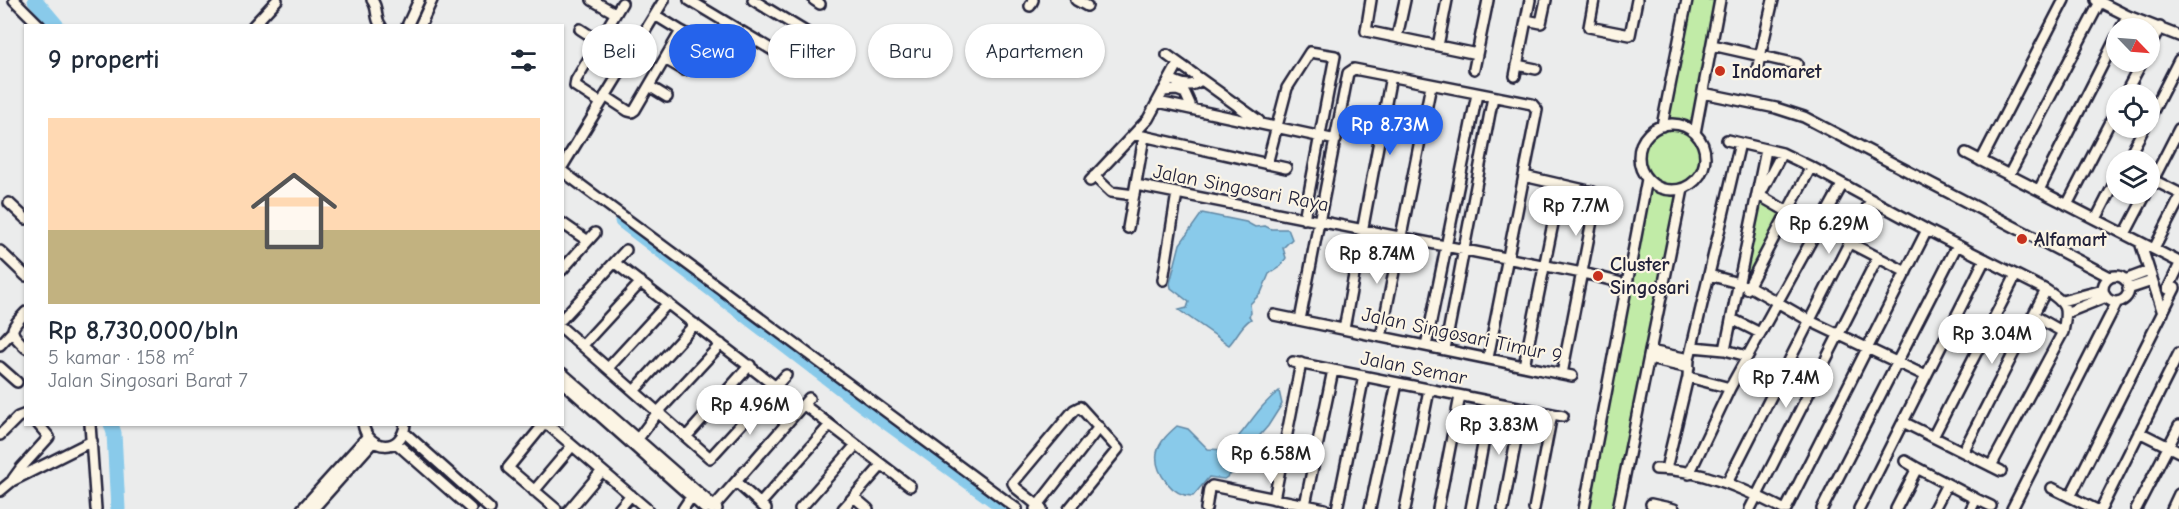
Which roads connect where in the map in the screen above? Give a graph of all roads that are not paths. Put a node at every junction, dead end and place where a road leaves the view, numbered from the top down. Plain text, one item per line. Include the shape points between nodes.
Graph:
1 (14, 0) edge
2 (277, 0) edge
3 (372, 0) edge
4 (419, 0) edge
5 (432, 0) edge
6 (592, 0) edge
7 (664, 0) edge
8 (689, 0) edge
9 (753, 0) edge
10 (1077, 0) edge
11 (1371, 0) edge
12 (1405, 0) edge
13 (1447, 0) edge
14 (1488, 0) edge
15 (1530, 0) edge
16 (1546, 0) edge
17 (1594, 0) edge
18 (1637, 0) edge
19 (1687, 0) edge
20 (1720, 0) edge
21 (1773, 0) edge
22 (2064, 0) edge
23 (2098, 1) edge
24 (622, 3) dead end
25 (1087, 6) dead end
26 (615, 13) junction
27 (655, 15) junction
28 (2128, 16) joint
29 (2134, 18) edge
30 (1526, 20) junction
31 (38, 24) edge
32 (255, 24) edge
33 (380, 24) edge
34 (407, 24) edge
35 (421, 24) edge
36 (609, 24) edge
37 (670, 24) edge
38 (793, 24) edge
39 (2160, 27) edge
40 (2179, 36) edge
41 (1397, 37) junction
42 (1712, 45) junction
43 (1438, 46) junction
44 (768, 47) edge
45 (669, 52) edge
46 (1477, 54) junction
47 (1167, 55) dead end
48 (1760, 56) junction
49 (2106, 58) edge
50 (665, 59) junction
51 (2179, 60) edge
52 (669, 61) edge
53 (1178, 64) junction
54 (1797, 64) dead end
55 (1517, 65) junction
56 (1474, 69) dead end
57 (1536, 69) dead end
58 (582, 70) edge
59 (1757, 70) dead end
60 (1390, 76) junction
61 (1515, 76) dead end
62 (1170, 79) junction
63 (1200, 80) junction
64 (1431, 85) junction
65 (649, 86) junction
66 (1163, 91) junction
67 (1703, 93) junction
68 (1477, 94) junction
69 (667, 97) dead end
70 (1493, 97) junction
71 (2160, 97) edge
72 (603, 100) junction
73 (1158, 102) junction
74 (1233, 104) junction
75 (1188, 108) junction
76 (1228, 117) junction
77 (1263, 125) junction
78 (1662, 126) junction
79 (1277, 128) junction
80 (2106, 129) edge
81 (2179, 129) edge
82 (1695, 133) junction
83 (1139, 136) junction
84 (1320, 137) junction
85 (1336, 140) junction
86 (1726, 140) dead end
87 (1740, 143) junction
88 (1766, 150) junction
89 (1782, 153) junction
90 (1966, 153) dead end
91 (1981, 161) junction
92 (1268, 164) junction
93 (564, 166) edge
94 (2160, 166) edge
95 (1811, 167) junction
96 (1286, 168) dead end
97 (564, 170) edge
98 (2009, 175) junction
99 (1524, 176) junction
100 (1647, 179) junction
101 (1562, 184) junction
102 (1842, 185) junction
103 (2160, 186) edge
104 (1683, 189) junction
105 (1135, 190) junction
106 (2039, 190) junction
107 (2179, 193) edge
108 (1177, 194) junction
109 (1758, 195) junction
110 (1871, 200) junction
111 (2106, 200) edge
112 (2179, 200) edge
113 (9, 203) dead end
114 (2141, 204) edge
115 (2067, 205) junction
116 (1788, 212) junction
117 (24, 217) edge
118 (1304, 219) junction
119 (2096, 219) junction
120 (1320, 222) junction
121 (564, 224) edge
122 (1128, 228) dead end
123 (1362, 230) junction
124 (1927, 230) junction
125 (595, 233) dead end
126 (2125, 234) junction
127 (1400, 238) junction
128 (588, 241) junction
129 (2140, 242) junction
130 (1850, 243) junction
131 (1957, 245) junction
132 (1446, 247) junction
133 (2154, 249) junction
134 (626, 250) dead end
135 (1464, 250) junction
136 (0, 251) edge
137 (1878, 257) junction
138 (1985, 259) junction
139 (1509, 260) junction
140 (615, 263) junction
141 (2179, 264) edge
142 (1545, 267) junction
143 (564, 268) edge
144 (1906, 272) junction
145 (2149, 272) junction
146 (24, 274) edge
147 (1584, 274) junction
148 (1709, 275) junction
149 (2016, 275) junction
150 (2110, 277) junction
151 (1163, 280) dead end
152 (1622, 281) junction
153 (640, 282) junction
154 (1744, 284) junction
155 (2127, 285) junction
156 (2154, 286) junction
157 (2174, 289) edge
158 (2046, 290) junction
159 (2105, 294) junction
160 (1777, 300) junction
161 (2062, 301) junction
162 (2082, 301) junction
163 (2117, 302) junction
164 (668, 303) junction
165 (2067, 313) junction
166 (2163, 313) junction
167 (24, 314) edge
168 (1274, 315) dead end
169 (2033, 315) junction
170 (564, 317) edge
171 (1732, 319) junction
172 (1300, 320) junction
173 (1810, 321) junction
174 (695, 324) junction
175 (1344, 329) junction
176 (564, 330) edge
177 (2063, 332) junction
178 (11, 333) junction
179 (1760, 333) junction
180 (1839, 335) junction
181 (1381, 337) junction
182 (721, 344) junction
183 (0, 345) edge
184 (583, 345) junction
185 (24, 346) edge
186 (1426, 346) junction
187 (1693, 347) junction
188 (1868, 349) junction
189 (1445, 350) junction
190 (1725, 350) junction
191 (2179, 353) edge
192 (1650, 355) junction
193 (1747, 356) junction
194 (1488, 358) junction
195 (1897, 363) junction
196 (750, 365) junction
197 (1524, 366) junction
198 (0, 367) edge
199 (608, 368) junction
200 (1689, 368) junction
201 (1333, 370) junction
202 (564, 375) edge
203 (786, 375) dead end
204 (1364, 376) junction
205 (1926, 376) junction
206 (17, 382) dead end
207 (1397, 383) junction
208 (564, 384) edge
209 (776, 387) junction
210 (1730, 388) junction
211 (1429, 390) junction
212 (634, 391) junction
213 (1460, 396) junction
214 (1491, 402) junction
215 (1522, 408) junction
216 (658, 412) junction
217 (1552, 414) junction
218 (24, 415) edge
219 (1563, 416) dead end
220 (1903, 422) junction
221 (830, 425) junction
222 (40, 426) edge
223 (90, 426) edge
224 (364, 426) edge
225 (544, 426) edge
226 (548, 426) edge
227 (2179, 426) edge
228 (1099, 427) junction
229 (405, 429) edge
230 (2139, 432) junction
231 (0, 435) edge
232 (686, 437) junction
233 (1933, 437) junction
234 (370, 440) junction
235 (92, 441) junction
236 (635, 442) junction
237 (396, 443) junction
238 (856, 445) junction
239 (572, 446) junction
240 (2168, 447) junction
241 (1963, 452) junction
242 (2179, 452) edge
243 (1905, 461) dead end
244 (882, 465) junction
245 (1991, 466) junction
246 (1917, 468) junction
247 (602, 471) junction
248 (2001, 471) dead end
249 (1689, 474) junction
250 (12, 481) junction
251 (736, 482) junction
252 (1727, 483) junction
253 (1947, 484) junction
254 (910, 486) dead end
255 (2052, 488) dead end
256 (0, 490) edge
257 (534, 491) junction
258 (631, 495) junction
259 (1756, 495) junction
260 (2179, 495) edge
261 (691, 497) junction
262 (854, 497) junction
263 (2070, 497) junction
264 (1274, 499) junction
265 (1976, 499) junction
266 (1651, 504) dead end
267 (1305, 505) junction
268 (763, 506) edge
269 (1991, 506) dead end
270 (712, 508) edge
271 (1038, 508) edge
272 (96, 509) edge
273 (302, 509) edge
274 (313, 509) edge
275 (471, 509) edge
276 (490, 509) edge
277 (556, 509) edge
278 (570, 509) edge
279 (619, 509) edge
280 (647, 509) edge
281 (683, 509) edge
282 (800, 509) edge
283 (843, 509) edge
284 (868, 509) edge
285 (1017, 509) edge
286 (1069, 509) edge
287 (1206, 509) edge
288 (1325, 509) edge
289 (1337, 509) edge
290 (1370, 509) edge
291 (1405, 509) edge
292 (1438, 509) edge
293 (1471, 509) edge
294 (1503, 509) edge
295 (1534, 509) edge
296 (1584, 509) edge
297 (1618, 509) edge
298 (1674, 509) edge
299 (1750, 509) edge
300 (1785, 509) edge
301 (1822, 509) edge
302 (1859, 509) edge
303 (1896, 509) edge
304 (1934, 509) edge
305 (1971, 509) edge
306 (2012, 509) edge
307 (2094, 509) edge
308 (2101, 509) edge
309 (2136, 509) edge
310 (2172, 509) edge

1 - 31 street
2 - 32 street
3 - 33 street
4 - 34 street
5 - 35 street
6 - 26 street
7 - 27 street
8 - 44 street
9 - 38 street
10 - 25 street
11 - 41 street via 1366,31
12 - 41 street
13 - 43 street
14 - 46 street
15 - 30 street
16 - 30 street via 1541,23
17 - 18 street via 1589,27 1632,35
19 - 78 street
20 - 42 street
21 - 48 street
22 - 91 street
23 - 28 street
23 - 98 street
24 - 26 street
26 - 36 street
27 - 37 street
27 - 72 street
28 - 29 street
30 - 55 street
39 - 40 street
41 - 43 street
42 - 48 street
42 - 67 street
43 - 46 street
45 - 50 street
46 - 56 street
47 - 53 street
48 - 54 street
48 - 59 street
49 - 106 street
50 - 52 street
50 - 65 street
51 - 71 street
53 - 62 street
53 - 63 street
55 - 57 street
55 - 61 street
58 - 72 street via 575,86
60 - 64 street
60 - 85 street via 1354,69 1348,73
60 - 123 street
62 - 63 street via 1189,85
62 - 66 street
63 - 74 street
64 - 68 street
64 - 127 street
65 - 69 street
65 - 72 street via 632,112
66 - 73 street
66 - 75 street via 1185,93
67 - 82 street
67 - 150 street via 1804,117
68 - 70 street
68 - 132 street
70 - 99 street via 1532,104 1537,110
70 - 135 street
72 - 93 street
73 - 75 street
73 - 83 street
74 - 76 street via 1228,108
74 - 77 street
75 - 76 street
76 - 77 street
77 - 79 street
78 - 82 street via 1678,124
78 - 100 street via 1651,132 1641,149 1639,162
79 - 84 street
79 - 84 street via 1287,88 1313,51 1335,56
79 - 92 street
80 - 115 street
81 - 94 street
82 - 104 street via 1705,149 1704,168 1694,183
83 - 92 street
83 - 105 street
83 - 105 street, Jalan Singosari Raya via 1092,178 1110,192
84 - 85 street
84 - 118 street
85 - 120 street
86 - 87 street
87 - 88 street
87 - 148 street
88 - 89 street
88 - 109 street
89 - 95 street
89 - 109 street
90 - 91 street
91 - 98 street
92 - 96 street
95 - 102 street
95 - 116 street
97 - 285 street
98 - 106 street
99 - 101 street
99 - 139 street
100 - 104 street via 1663,190
100 - 152 street
101 - 142 street
101 - 147 street via 1596,193 1598,197
102 - 110 street
102 - 160 street
103 - 107 street
104 - 192 street
105 - 108 street, Jalan Singosari Raya
105 - 122 street
106 - 115 street
108 - 118 street, Jalan Singosari Raya
108 - 151 street
109 - 116 street
109 - 154 street
110 - 124 street
110 - 130 street
111 - 119 street
112 - 133 street
113 - 117 street
114 - 126 street
115 - 119 street
116 - 154 street
118 - 120 street, Jalan Singosari Raya
119 - 126 street
120 - 123 street, Jalan Singosari Raya
120 - 172 street
121 - 128 street
123 - 127 street, Jalan Singosari Raya
123 - 175 street
124 - 131 street
124 - 144 street
125 - 128 street
126 - 129 street
127 - 132 street, Jalan Singosari Raya
127 - 181 street
128 - 143 street
129 - 133 street
129 - 145 street
130 - 137 street
130 - 173 street
131 - 138 street
131 - 195 street
132 - 135 street, Jalan Singosari Raya
132 - 186 street
133 - 141 street
134 - 140 street
135 - 139 street, Jalan Singosari Raya
135 - 189 street
136 - 146 street
137 - 144 street
137 - 180 street
138 - 149 street
138 - 205 street
139 - 142 street, Jalan Singosari Raya
139 - 194 street
140 - 153 street
140 - 170 street
141 - 157 street
142 - 147 street, Jalan Singosari Raya
142 - 197 street
144 - 188 street
145 - 155 street
145 - 156 street
147 - 152 street
147 - 197 street, Jalan Singosari Timur 9 via 1567,375
148 - 154 street
148 - 187 street
149 - 158 street
149 - 233 street
150 - 155 street via 2118,276
150 - 159 street via 2104,283
152 - 296 street
153 - 164 street
153 - 184 street
154 - 160 street
154 - 171 street
155 - 156 street
155 - 163 street via 2124,299
156 - 157 street
156 - 166 street
157 - 166 street
158 - 161 street
158 - 169 street
159 - 162 street
159 - 163 street
160 - 173 street
160 - 179 street
161 - 162 street
161 - 165 street
162 - 165 street
163 - 306 street
164 - 174 street
164 - 199 street
165 - 177 street
166 - 263 street
167 - 178 street
168 - 172 street, Jalan Singosari Timur 9
169 - 177 street
169 - 241 street
171 - 179 street
171 - 190 street
172 - 175 street, Jalan Singosari Timur 9
173 - 180 street
173 - 252 street
174 - 182 street
174 - 212 street
175 - 181 street, Jalan Singosari Timur 9
176 - 184 street
177 - 245 street
178 - 183 street
178 - 185 street
179 - 193 street
180 - 188 street
180 - 259 street
181 - 186 street, Jalan Singosari Timur 9
182 - 196 street
182 - 216 street
184 - 199 street
186 - 189 street, Jalan Singosari Timur 9
187 - 190 street
187 - 200 street
188 - 195 street
188 - 300 street
189 - 194 street, Jalan Singosari Timur 9
190 - 193 street
191 - 230 street
192 - 200 street
192 - 297 street
193 - 210 street
194 - 197 street, Jalan Singosari Timur 9
195 - 205 street
195 - 301 street
196 - 209 street
196 - 232 street
198 - 206 street
199 - 212 street
200 - 210 street
200 - 249 street via 1661,470
201 - 204 street, Jalan Semar
201 - 264 street, Jalan Semar via 1297,363
201 - 267 street
202 - 236 street
203 - 209 street
204 - 207 street, Jalan Semar
204 - 289 street
205 - 220 street
207 - 211 street, Jalan Semar
207 - 290 street
208 - 236 street
209 - 232 street via 712,458
210 - 249 street
211 - 213 street, Jalan Semar
211 - 291 street
212 - 216 street
213 - 214 street, Jalan Semar
213 - 292 street
214 - 215 street, Jalan Semar
214 - 293 street
215 - 217 street, Jalan Semar
215 - 294 street
216 - 232 street
216 - 236 street
217 - 219 street, Jalan Semar
217 - 295 street
218 - 231 street
220 - 233 street
220 - 302 street
221 - 238 street
221 - 251 street via 806,401
221 - 268 street
222 - 250 street via 49,437
223 - 235 street
224 - 234 street
225 - 257 street via 508,468
226 - 239 street
227 - 240 street
228 - 271 street
228 - 271 street via 1083,408 1076,407 1019,475 1014,486
228 - 286 street via 1118,449
229 - 237 street
229 - 276 street
230 - 240 street
230 - 308 street
233 - 241 street
234 - 237 street via 382,446
234 - 273 street
234 - 274 street
235 - 250 street
235 - 272 street
236 - 261 street
236 - 270 street
237 - 275 street
238 - 244 street
238 - 282 street
239 - 247 street
239 - 257 street
240 - 242 street
240 - 309 street
241 - 245 street
243 - 246 street
244 - 254 street
244 - 262 street
245 - 248 street
246 - 253 street
246 - 303 street
247 - 258 street
247 - 278 street
249 - 252 street
250 - 256 street
251 - 268 street
251 - 270 street
252 - 259 street
253 - 265 street
253 - 304 street
255 - 263 street
257 - 277 street
258 - 279 street
258 - 280 street
259 - 299 street
259 - 300 street
260 - 310 street
261 - 270 street
261 - 281 street
262 - 283 street
262 - 284 street
263 - 307 street
264 - 267 street
264 - 287 street via 1212,486
265 - 269 street
265 - 305 street
266 - 298 street
267 - 288 street

